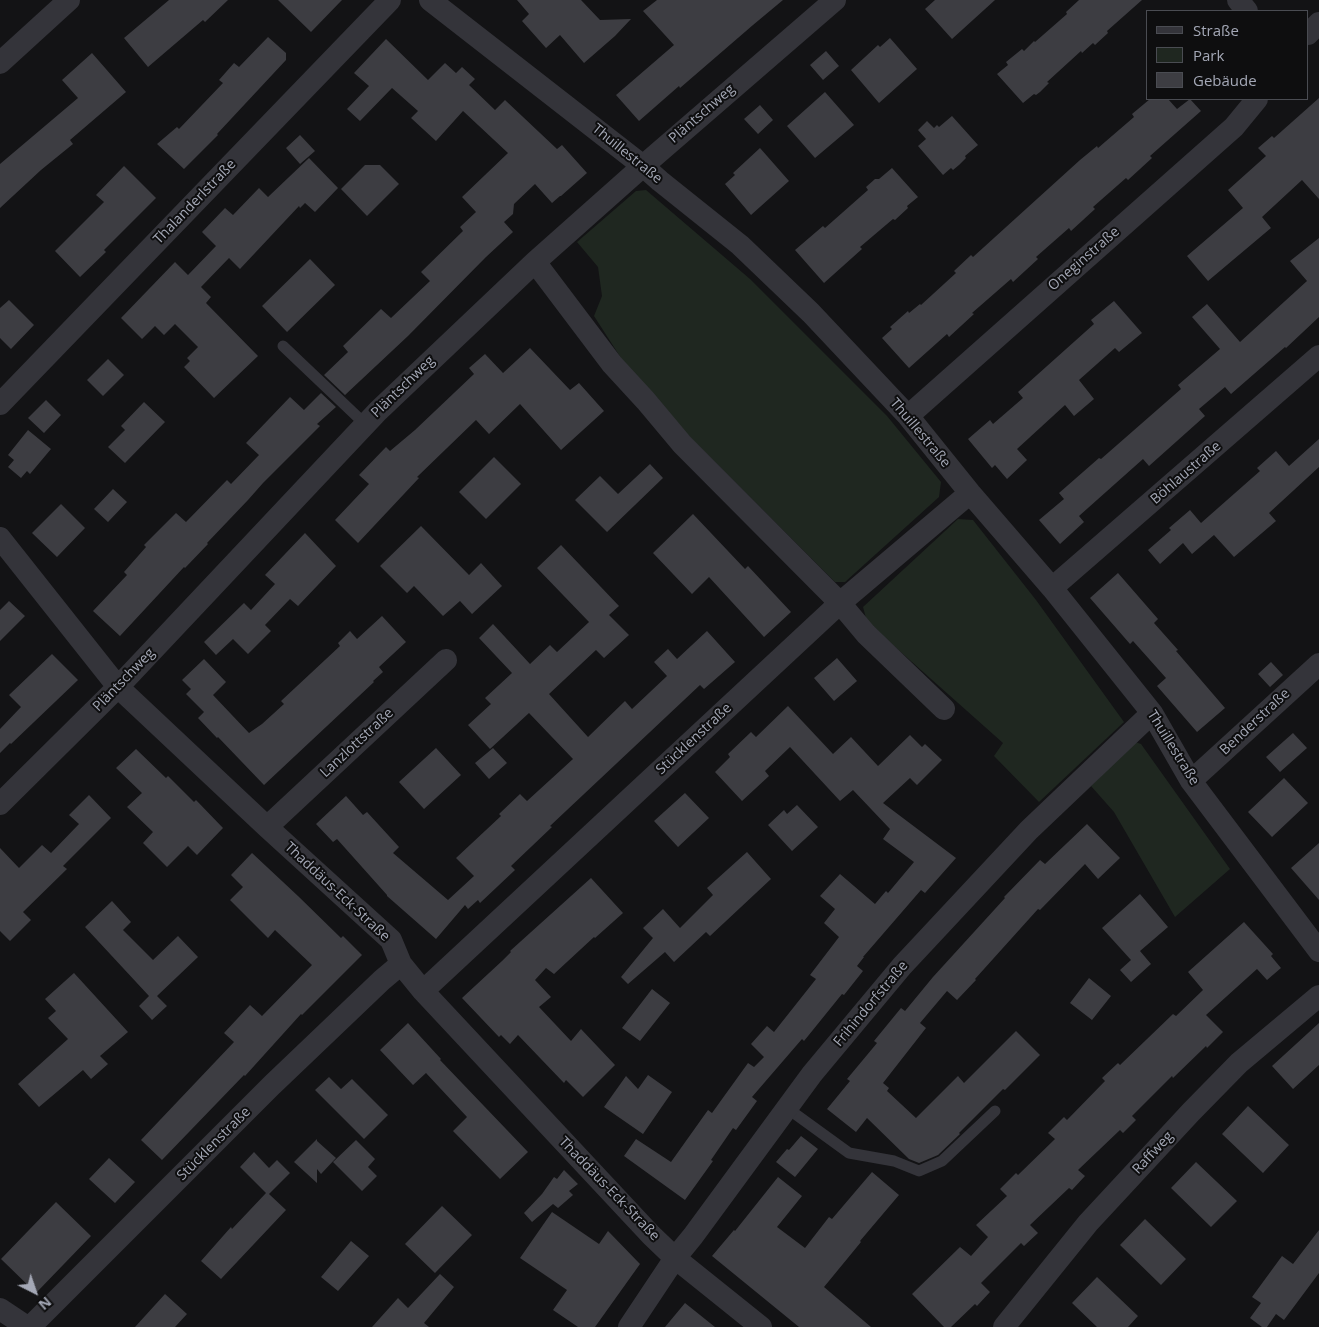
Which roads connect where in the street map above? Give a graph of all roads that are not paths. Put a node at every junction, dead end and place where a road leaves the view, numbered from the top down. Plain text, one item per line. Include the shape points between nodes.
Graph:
1 (69, 0) edge
2 (390, 0) edge
3 (430, 0) edge
4 (835, 0) edge
5 (1238, 0) edge
6 (1246, 10) edge
7 (1319, 24) edge
8 (1309, 33) edge
9 (0, 63) edge
10 (1256, 100) edge
11 (643, 166) junction
12 (535, 262) junction
13 (283, 346) dead end
14 (1319, 356) edge
15 (0, 404) edge
16 (908, 416) junction
17 (365, 424) junction
18 (970, 493) junction
19 (0, 538) edge
20 (1052, 588) junction
21 (840, 603) junction
22 (446, 660) dead end
23 (1319, 664) edge
24 (118, 687) junction
25 (944, 709) dead end
26 (1152, 713) junction
27 (1191, 781) junction
28 (0, 804) edge
29 (267, 827) junction
30 (1319, 951) edge
31 (401, 964) junction
32 (423, 991) junction
33 (1319, 996) edge
34 (787, 1108) junction
35 (995, 1111) dead end
36 (676, 1258) junction
37 (0, 1309) edge
38 (29, 1327) edge
39 (628, 1327) edge
40 (761, 1327) edge
41 (1004, 1327) edge

1 - 9 street
2 - 15 street, Thalanderlstraße
3 - 11 street, Thuillestraße
4 - 11 street, Pläntschweg
5 - 6 street
7 - 8 street
10 - 16 street, Oneginstraße via 1234,127
11 - 12 street, Pläntschweg
11 - 16 street, Thuillestraße via 740,245 811,313
12 - 17 street, Pläntschweg
12 - 21 street via 612,364 682,444
13 - 17 lane
14 - 20 street, Böhlaustraße
16 - 18 street, Thuillestraße
17 - 24 street, Pläntschweg
18 - 20 street, Thuillestraße
18 - 21 street, Stücklenstraße
19 - 24 street, Thaddäus-Eck-Straße
20 - 26 street, Thuillestraße
21 - 25 street via 866,634
21 - 32 street, Stücklenstraße
22 - 29 street, Lanzlottstraße
23 - 27 street, Benderstraße
24 - 28 street, Pläntschweg
24 - 29 street, Thaddäus-Eck-Straße
26 - 27 street, Thuillestraße
26 - 34 street, Frihindorfstraße via 1029,830 902,966
27 - 30 street, Thuillestraße
29 - 31 street, Thaddäus-Eck-Straße via 391,940
31 - 32 street, Thaddäus-Eck-Straße
31 - 38 street, Stücklenstraße via 272,1085
32 - 36 street, Thaddäus-Eck-Straße
33 - 41 street, Raffweg via 1239,1063 1191,1112 1088,1224
34 - 35 lane via 849,1153 919,1171 942,1161
34 - 36 street, Frihindorfstraße
36 - 39 street, Frihindorfstraße
36 - 40 street, Thaddäus-Eck-Straße
37 - 38 street

